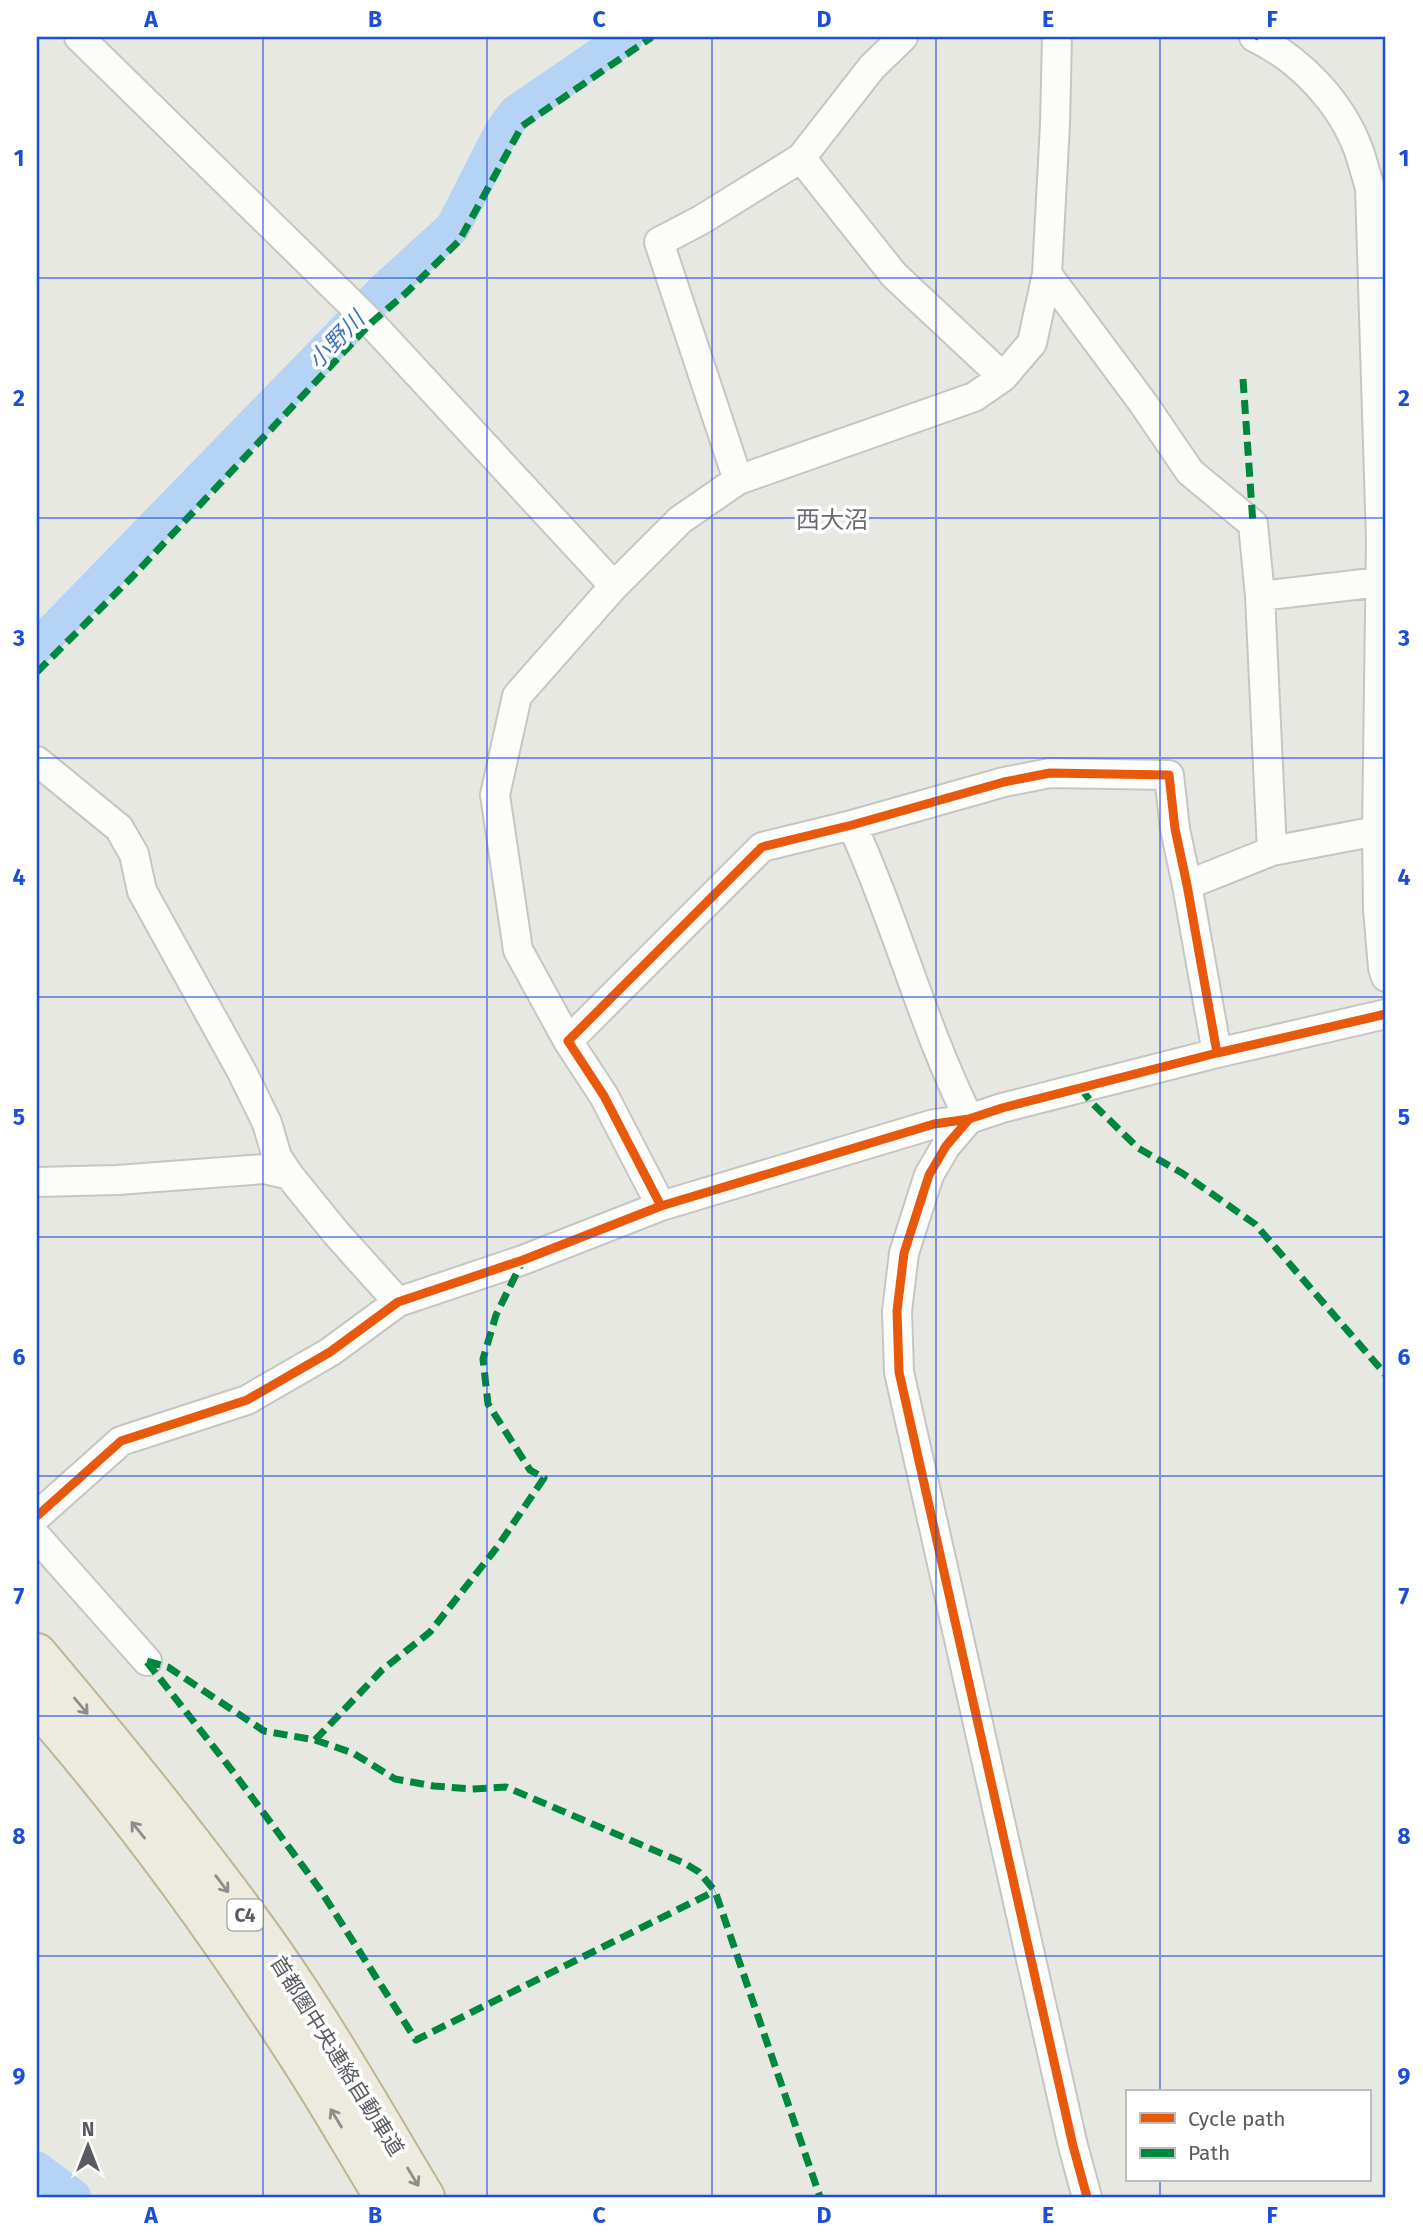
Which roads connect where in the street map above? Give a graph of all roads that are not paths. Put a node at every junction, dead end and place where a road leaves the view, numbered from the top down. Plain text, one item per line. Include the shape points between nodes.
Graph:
1 (79, 37) edge
2 (903, 37) edge
3 (1057, 37) edge
4 (1254, 37) edge
5 (801, 158) junction
6 (1047, 274) junction
7 (1003, 377) junction
8 (738, 480) junction
9 (1384, 541) edge
10 (1380, 582) junction
11 (614, 586) junction
12 (1260, 596) junction
13 (37, 761) edge
14 (852, 825) junction
15 (1377, 831) junction
16 (1272, 851) junction
17 (1187, 885) junction
18 (1386, 977) edge
19 (1386, 1014) edge
20 (568, 1041) junction
21 (1217, 1053) junction
22 (969, 1119) junction
23 (289, 1175) junction
24 (37, 1182) edge
25 (662, 1206) junction
26 (398, 1302) junction
27 (37, 1516) edge
28 (37, 1537) edge
29 (37, 1653) edge
30 (147, 1661) dead end
31 (37, 1705) edge
32 (384, 2197) edge
33 (425, 2197) edge
34 (1087, 2197) edge

1 - 11 street via 371,323
2 - 5 street via 872,67
3 - 6 street
4 - 9 street via 1297,64 1343,117 1370,188
5 - 7 street via 894,275
5 - 8 street via 659,242
6 - 7 street via 1032,343
6 - 12 street via 1190,471 1253,524
7 - 8 street via 974,397
8 - 11 street via 680,520
9 - 10 street
10 - 12 street
10 - 15 street
11 - 20 street via 517,696 495,795 518,950
12 - 16 street
13 - 23 street via 119,828 134,854 152,913 242,1072
14 - 17 street via 1050,773 1169,775
14 - 20 street via 762,847
14 - 22 street
15 - 16 street
15 - 18 street via 1378,909
16 - 17 street
17 - 21 street
19 - 21 street
20 - 25 street via 604,1096
21 - 22 street
22 - 25 street via 934,1124
22 - 34 street via 929,1175 904,1253 897,1311 899,1372
23 - 24 street via 264,1169
23 - 26 street
25 - 26 street
26 - 27 street via 330,1352 247,1400 121,1441
28 - 30 street
29 -> 33 highway, 首都圏中央連絡自動車道 / C4 via 176,1821 268,1946
32 -> 31 highway, 首都圏中央連絡自動車道 / C4 via 239,1966 149,1843

